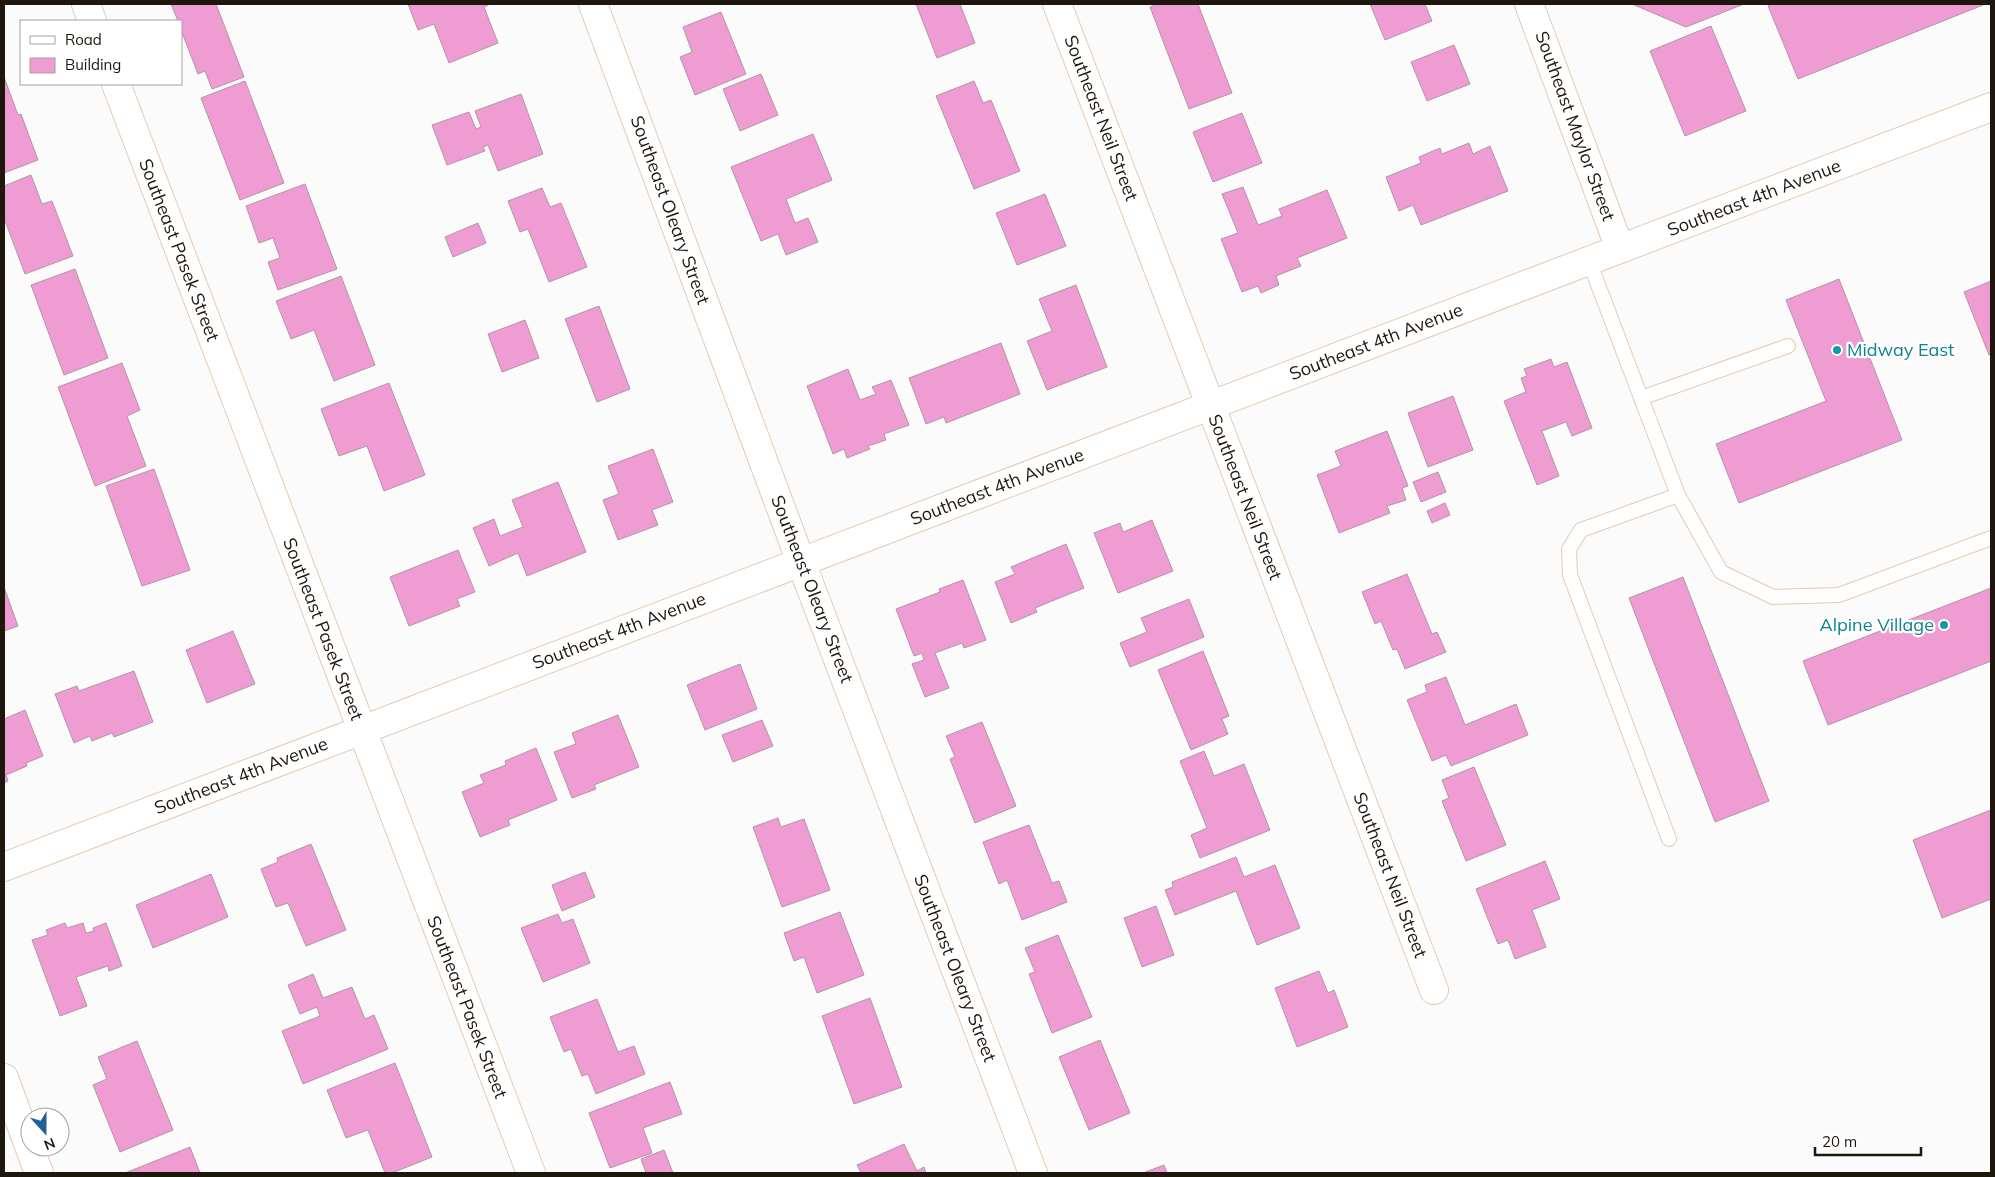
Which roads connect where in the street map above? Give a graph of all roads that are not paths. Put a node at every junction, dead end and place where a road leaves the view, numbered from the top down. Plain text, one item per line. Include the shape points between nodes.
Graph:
1 (86, 4) edge
2 (593, 4) edge
3 (1057, 4) edge
4 (1529, 4) edge
5 (92, 20) edge
6 (116, 85) edge
7 (1991, 107) edge
8 (1620, 249) junction
9 (1589, 261) junction
10 (1788, 346) dead end
11 (1641, 398) junction
12 (1210, 405) junction
13 (1678, 495) junction
14 (1991, 538) edge
15 (801, 562) junction
16 (362, 730) junction
17 (1669, 839) dead end
18 (4, 867) edge
19 (1434, 990) dead end
20 (4, 1078) edge
21 (39, 1173) edge
22 (531, 1173) edge
23 (1034, 1173) edge

1 - 5 street
2 - 15 street, Southeast Oleary Street
3 - 12 street, Southeast Neil Street
4 - 8 street, Southeast Maylor Street
6 - 16 street, Southeast Pasek Street
7 - 8 street, Southeast 4th Avenue
8 - 9 street, Southeast 4th Avenue
9 - 11 lane
9 - 12 street, Southeast 4th Avenue
10 - 11 lane
11 - 13 lane
12 - 15 street, Southeast 4th Avenue
12 - 19 street, Southeast Neil Street
13 - 14 lane via 1721,572 1773,597 1839,595
13 - 17 lane via 1581,530 1569,549 1570,575
15 - 16 street, Southeast 4th Avenue
15 - 23 street, Southeast Oleary Street
16 - 18 street, Southeast 4th Avenue
16 - 22 street, Southeast Pasek Street
20 - 21 street

